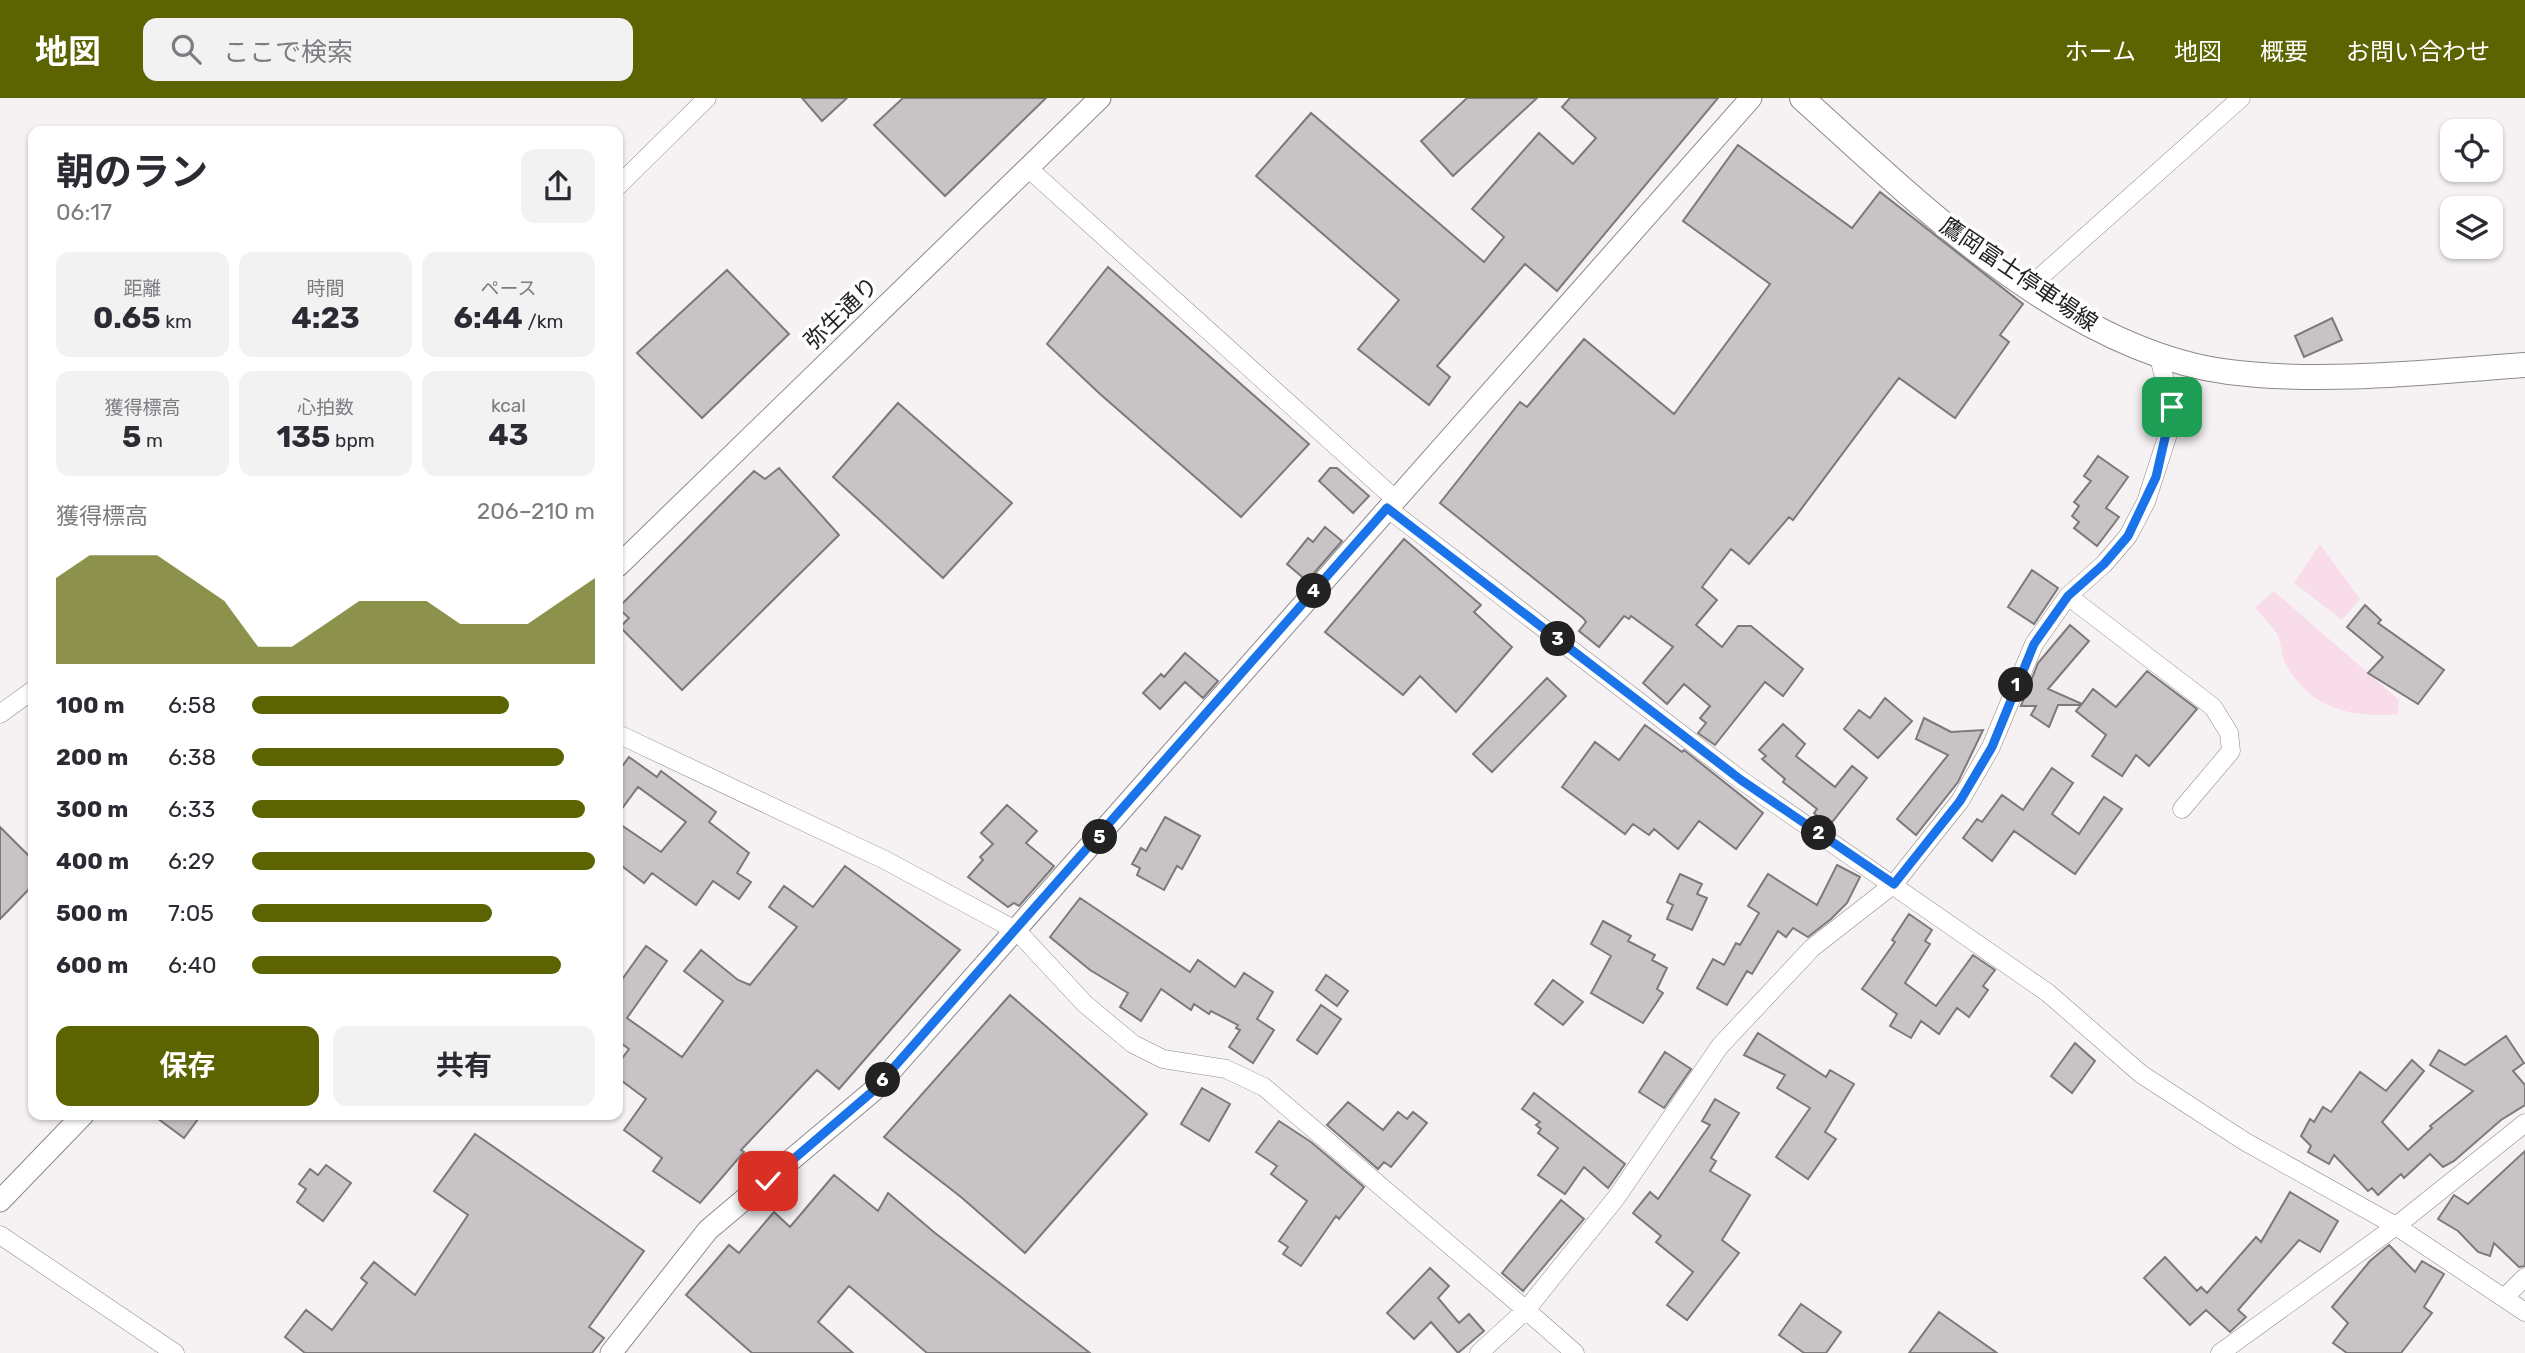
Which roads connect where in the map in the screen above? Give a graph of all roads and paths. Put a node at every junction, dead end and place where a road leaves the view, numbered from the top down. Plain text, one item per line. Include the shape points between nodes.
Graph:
1 (707, 98) edge
2 (1100, 98) edge
3 (1751, 98) edge
4 (1802, 98) edge
5 (2241, 98) edge
6 (1028, 168) junction
7 (623, 181) edge
8 (2029, 287) junction
9 (2158, 354) junction
10 (2525, 365) edge
11 (1391, 504) junction
12 (623, 561) edge
13 (2068, 596) junction
14 (28, 694) edge
15 (0, 714) edge
16 (623, 736) edge
17 (2182, 809) dead end
18 (1894, 884) junction
19 (1017, 931) junction
20 (78, 1120) edge
21 (2525, 1123) edge
22 (0, 1202) edge
23 (2396, 1226) junction
24 (0, 1234) edge
25 (2525, 1276) edge
26 (2505, 1297) junction
27 (1526, 1310) junction
28 (2525, 1312) edge
29 (175, 1353) edge
30 (611, 1353) edge
31 (1479, 1353) edge
32 (1575, 1353) edge
33 (2220, 1353) edge

1 - 7 street
2 - 6 street, 弥生通り
3 - 11 street
4 - 8 main road, 鷹岡富士停車場線 via 1924,208
5 - 8 street
6 - 11 street
6 - 12 street, 弥生通り
8 - 9 main road, 鷹岡富士停車場線 via 2096,329
9 - 10 main road, 鷹岡富士停車場線 via 2226,371 2291,378
9 - 13 street via 2172,407 2156,477 2128,536
11 - 18 street via 1741,780
11 - 19 street
13 - 17 street via 2189,686 2213,707 2229,733 2231,751
13 - 18 street via 2034,644 1992,747 1960,801
14 - 15 street
16 - 19 street via 885,860
18 - 23 street via 2048,993 2140,1074 2244,1141
18 - 27 street via 1812,948 1720,1046 1616,1198
19 - 27 street via 1085,1004 1133,1044 1163,1059 1226,1069 1264,1087
19 - 30 street via 873,1091 708,1230
20 - 22 street
21 - 23 street
23 - 26 street
23 - 33 street
24 - 29 street
25 - 26 street
26 - 28 street
27 - 31 street
27 - 32 street

